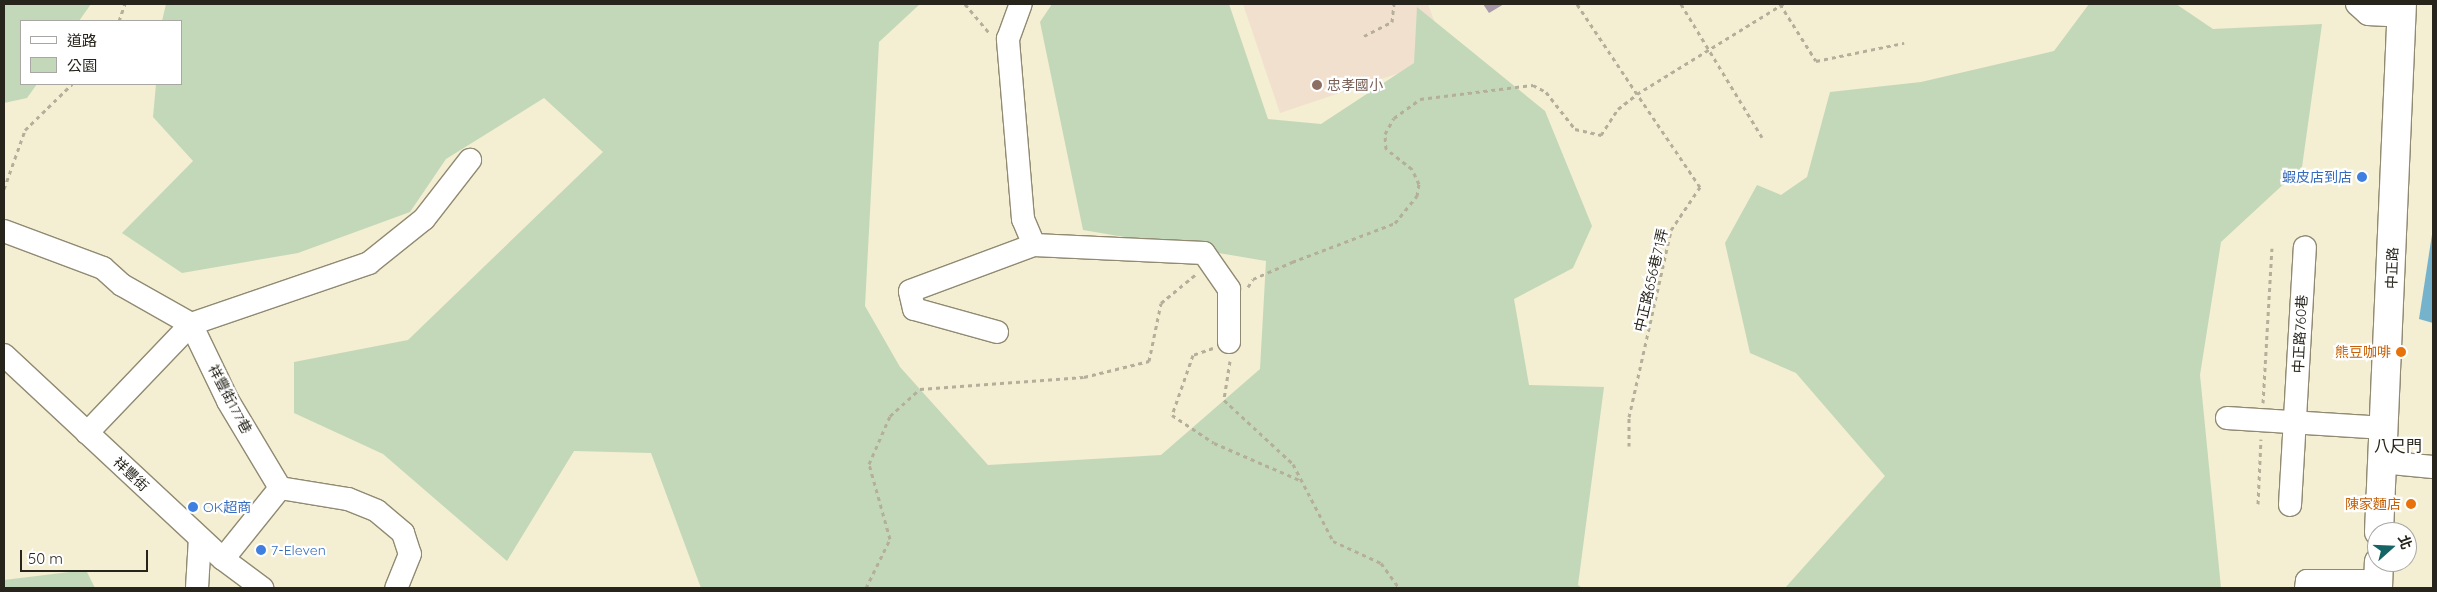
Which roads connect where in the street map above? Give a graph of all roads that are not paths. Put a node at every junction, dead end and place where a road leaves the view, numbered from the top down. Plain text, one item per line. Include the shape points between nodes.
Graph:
1 (1021, 4) edge
2 (2357, 4) edge
3 (2402, 10) edge
4 (470, 160) dead end
5 (4, 231) edge
6 (1034, 245) junction
7 (2305, 247) dead end
8 (191, 324) junction
9 (997, 332) dead end
10 (1229, 342) road end
11 (4, 355) edge
12 (2227, 418) dead end
13 (2295, 422) junction
14 (2385, 428) junction
15 (87, 433) junction
16 (2381, 462) junction
17 (2433, 467) edge
18 (280, 488) junction
19 (2290, 505) dead end
20 (2379, 522) edge
21 (200, 538) junction
22 (222, 559) junction
23 (2378, 577) edge
24 (197, 588) edge
25 (262, 588) edge
26 (396, 588) edge
27 (2306, 588) edge

1 - 6 street via 1008,39 1024,219
2 - 3 street via 2368,14
3 - 14 main road, 中正路
4 - 8 street via 424,219 369,263
5 - 8 street via 103,268 122,285
6 - 9 street via 910,291 914,308
6 - 10 street via 1204,253 1229,289
7 - 13 street, 中正路760巷
8 - 15 street
8 - 18 street, 祥豐街177巷 via 228,401
11 - 15 street, 祥豐街
12 - 13 street
13 - 14 street
13 - 19 street, 中正路760巷
14 - 16 main road, 中正路
15 - 21 street, 祥豐街
16 - 17 street
16 - 20 main road, 中正路
18 - 22 street
18 - 26 street via 348,499 377,511 403,532 410,554
21 - 22 street, 祥豐街
21 - 24 street
22 - 25 street, 祥豐街
23 - 27 street via 2307,581

